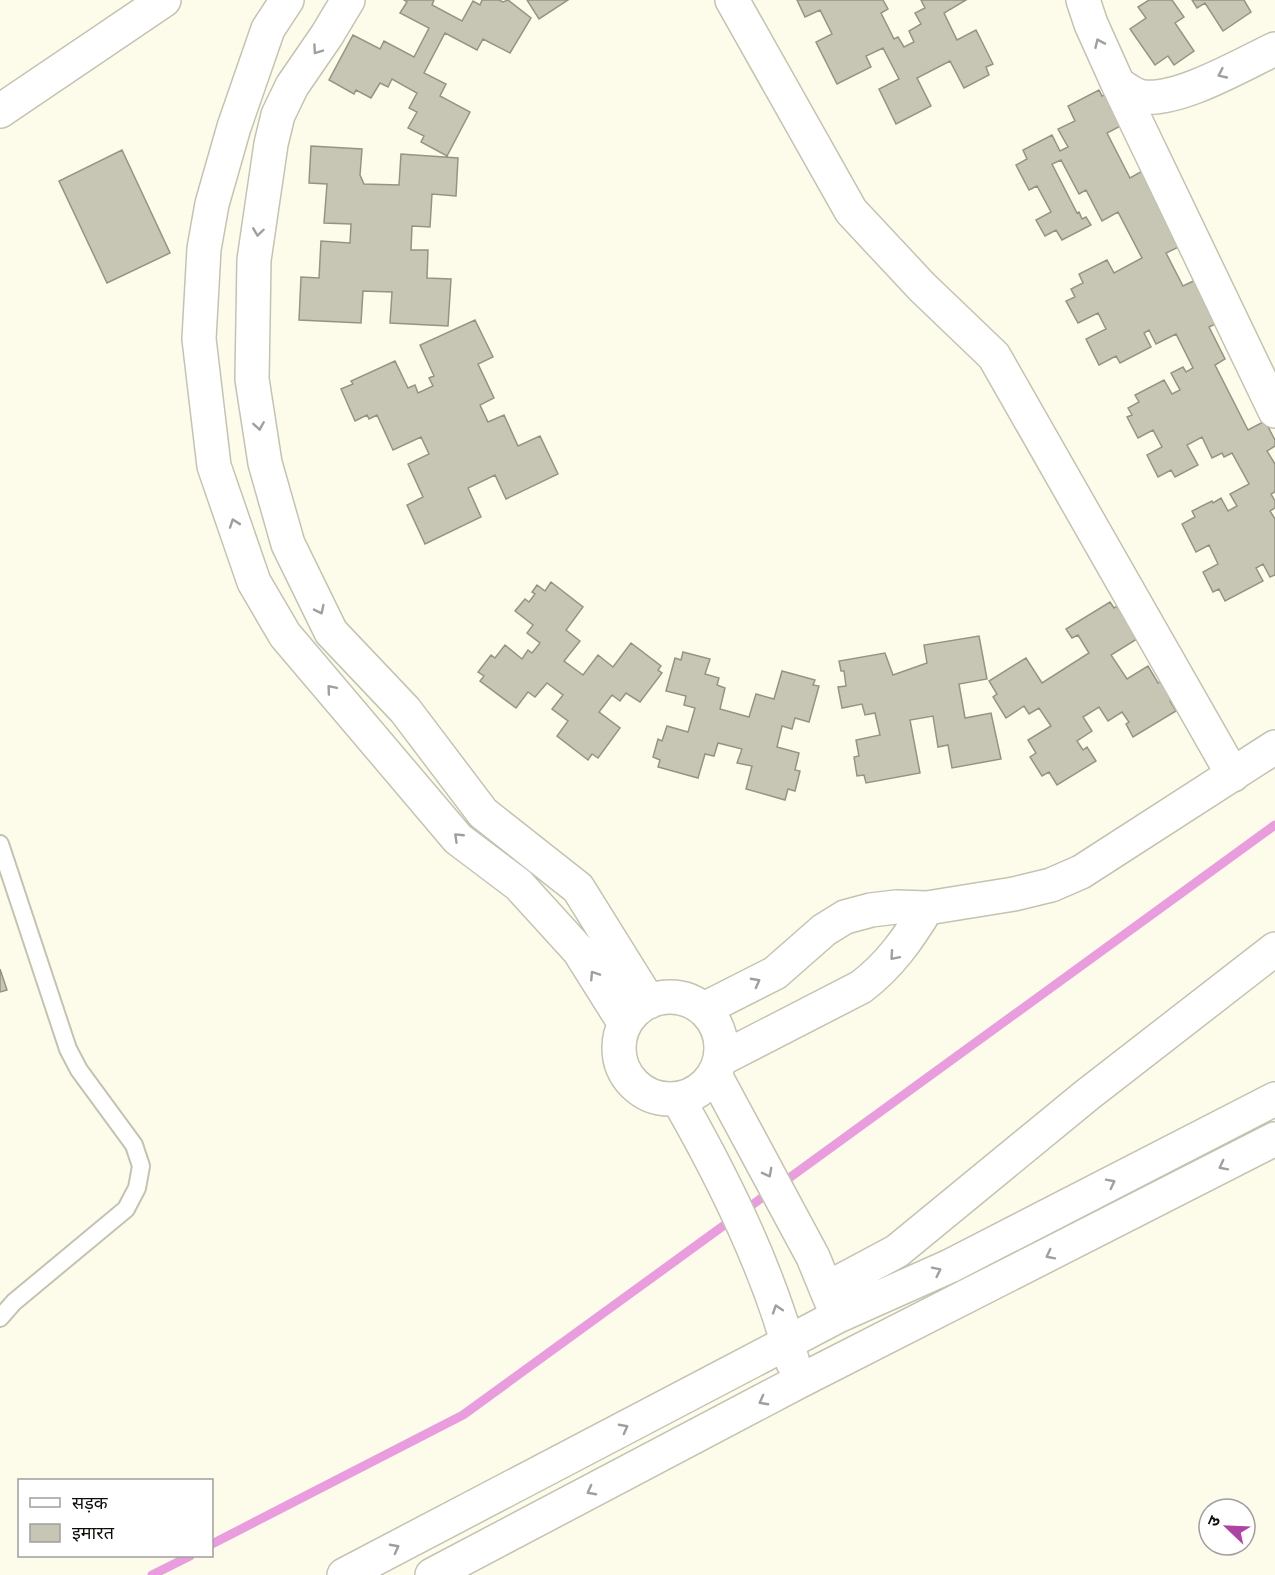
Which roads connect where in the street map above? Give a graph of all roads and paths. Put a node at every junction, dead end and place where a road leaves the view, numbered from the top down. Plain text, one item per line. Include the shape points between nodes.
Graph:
1 (164, 0) edge
2 (286, 0) edge
3 (348, 0) edge
4 (732, 0) edge
5 (1083, 0) edge
6 (1275, 49) edge
7 (1118, 84) junction
8 (0, 111) edge
9 (1275, 411) edge
10 (1275, 747) edge
11 (1233, 774) junction
12 (0, 844) edge
13 (927, 908) junction
14 (1275, 949) edge
15 (648, 1002) junction
16 (704, 1009) junction
17 (625, 1024) junction
18 (718, 1067) junction
19 (678, 1099) junction
20 (1275, 1100) edge
21 (1275, 1139) edge
22 (832, 1303) junction
23 (0, 1318) edge
24 (788, 1343) junction
25 (854, 1355) junction
26 (798, 1382) junction
27 (344, 1575) edge
28 (432, 1575) edge

1 - 8 street
17 -> 2 street via 579,951 519,885 458,839 285,635 254,582 214,466 199,339 204,249 234,126 268,29
3 -> 15 street via 292,86 279,115 254,260 252,379 265,463 288,544 331,632 405,710 483,813 578,888
4 - 11 street via 851,211 994,356
7 -> 5 street
6 -> 7 street via 1162,97 1140,97
7 - 9 street
10 - 11 street
11 - 13 street via 1081,872 1014,894
12 - 23 lane via 68,1049 134,1145 141,1166 137,1188 126,1209
16 -> 13 street via 775,972 845,917 896,907
13 -> 18 street via 906,943 881,972
14 - 22 street via 1087,1095
15 - 16 street via 668,997 687,999
15 - 17 street
16 - 18 street via 721,1040
17 - 19 street via 619,1056 633,1084 646,1094
18 - 19 street via 699,1091
18 -> 22 street
24 -> 19 street via 766,1276
22 -> 20 street via 950,1266
21 -> 25 street
22 - 24 street
22 - 25 street
24 - 26 street
27 -> 24 street
25 - 26 street
26 -> 28 street

